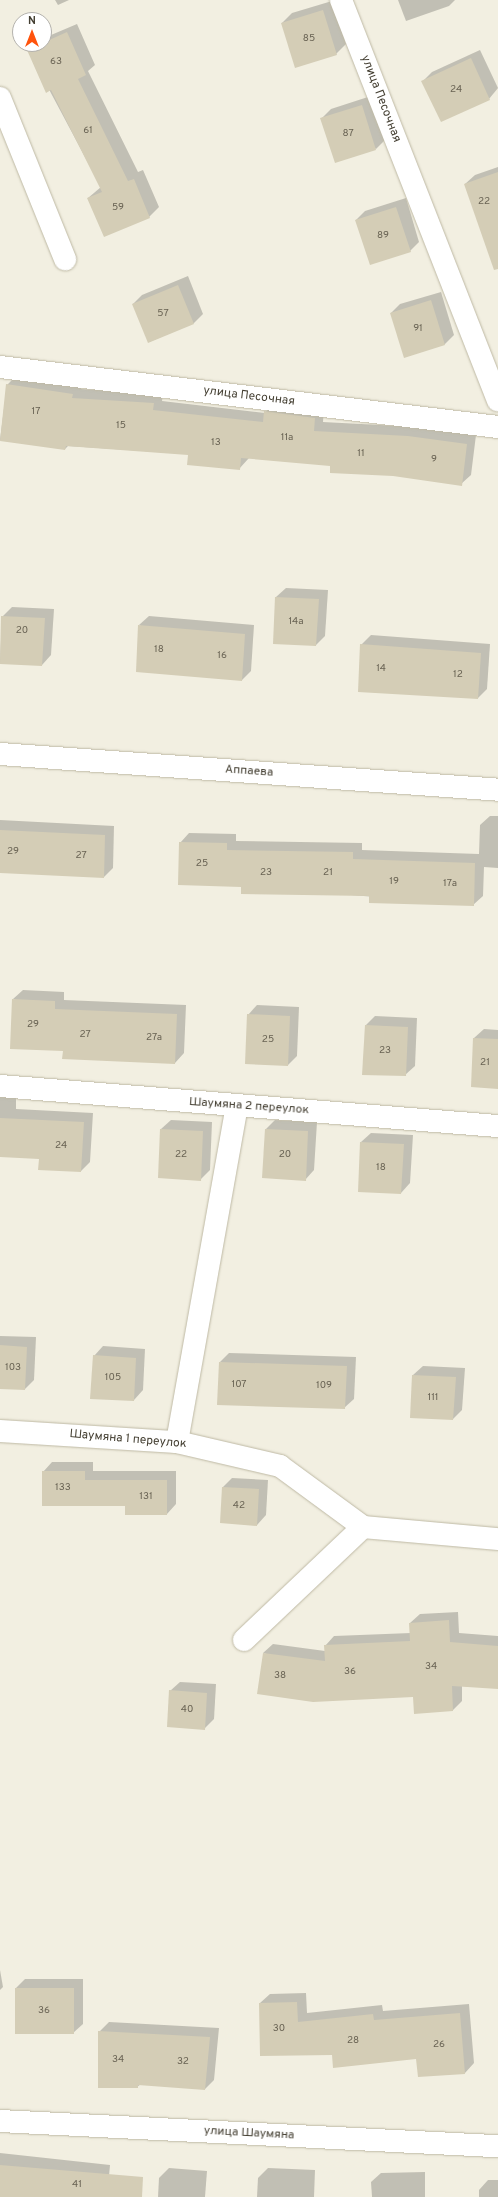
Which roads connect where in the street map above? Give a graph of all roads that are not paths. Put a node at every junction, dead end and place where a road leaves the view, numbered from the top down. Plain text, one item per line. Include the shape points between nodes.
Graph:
1 (341, 0) edge
2 (0, 98) edge
3 (65, 259) dead end
4 (0, 367) edge
5 (498, 400) edge
6 (498, 427) edge
7 (0, 754) edge
8 (498, 790) edge
9 (0, 1086) edge
10 (237, 1106) junction
11 (498, 1126) edge
12 (0, 1431) edge
13 (177, 1442) junction
14 (363, 1527) junction
15 (498, 1539) edge
16 (244, 1640) dead end
17 (0, 2121) edge
18 (498, 2146) edge

1 - 5 street, улица Песочная
2 - 3 street
4 - 6 street, улица Песочная
7 - 8 street, Аппаева
9 - 10 street, Шаумяна 2 переулок
10 - 11 street, Шаумяна 2 переулок
10 - 13 street
12 - 13 street, Шаумяна 1 переулок
13 - 14 street, Шаумяна 1 переулок via 280,1466
14 - 15 street
14 - 16 street
17 - 18 street, улица Шаумяна

